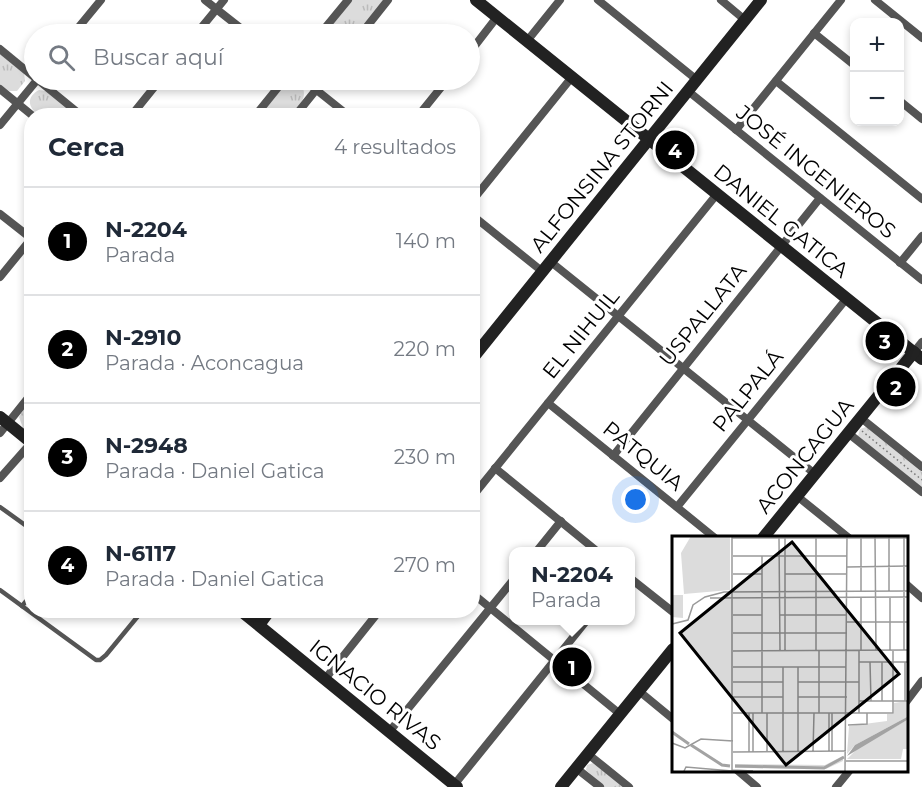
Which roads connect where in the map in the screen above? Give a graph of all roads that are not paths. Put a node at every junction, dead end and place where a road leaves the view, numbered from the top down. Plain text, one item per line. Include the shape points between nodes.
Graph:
1 (101, 0) edge
2 (205, 0) edge
3 (224, 0) edge
4 (348, 0) edge
5 (388, 0) edge
6 (476, 0) edge
7 (560, 0) edge
8 (598, 0) edge
9 (721, 0) edge
10 (761, 0) edge
11 (840, 0) edge
12 (875, 0) edge
13 (217, 9) junction
14 (497, 17) junction
15 (745, 20) junction
16 (81, 24) edge
17 (204, 24) edge
18 (236, 24) edge
19 (328, 24) edge
20 (369, 24) edge
21 (814, 33) junction
22 (922, 38) edge
23 (480, 39) edge
24 (527, 41) junction
25 (0, 49) edge
26 (850, 61) edge
27 (24, 69) edge
28 (572, 77) junction
29 (697, 80) junction
30 (776, 81) junction
31 (0, 89) edge
32 (27, 90) edge
33 (50, 90) edge
34 (152, 90) edge
35 (276, 90) edge
36 (315, 90) edge
37 (317, 90) edge
38 (439, 90) edge
39 (688, 91) junction
40 (17, 103) junction
41 (904, 104) edge
42 (72, 108) edge
43 (137, 108) edge
44 (261, 108) edge
45 (301, 108) edge
46 (339, 108) edge
47 (424, 108) edge
48 (24, 109) edge
49 (922, 119) edge
50 (0, 125) edge
51 (736, 130) junction
52 (649, 140) junction
53 (480, 191) edge
54 (717, 194) junction
55 (820, 198) junction
56 (922, 198) edge
57 (0, 214) edge
58 (480, 221) edge
59 (24, 233) edge
60 (922, 236) edge
61 (782, 246) junction
62 (24, 248) edge
63 (900, 263) junction
64 (547, 267) junction
65 (0, 277) edge
66 (922, 280) edge
67 (847, 298) junction
68 (619, 316) junction
69 (480, 349) edge
70 (919, 351) edge
71 (683, 368) junction
72 (24, 402) edge
73 (548, 403) junction
74 (748, 420) junction
75 (2, 425) edge
76 (856, 427) junction
77 (24, 438) edge
78 (24, 450) edge
79 (614, 456) junction
80 (922, 467) edge
81 (495, 468) junction
82 (815, 474) junction
83 (0, 478) edge
84 (480, 486) edge
85 (922, 492) edge
86 (797, 496) junction
87 (0, 507) edge
88 (677, 507) junction
89 (561, 521) junction
90 (24, 524) edge
91 (713, 536) edge
92 (765, 536) edge
93 (847, 536) edge
94 (540, 547) edge
95 (592, 547) edge
96 (635, 582) edge
97 (509, 584) edge
98 (907, 585) edge
99 (0, 590) edge
100 (922, 598) edge
101 (480, 600) edge
102 (24, 604) edge
103 (22, 606) joint
104 (490, 608) junction
105 (672, 611) edge
106 (38, 618) edge
107 (136, 618) edge
108 (250, 618) edge
109 (264, 618) edge
110 (374, 618) edge
111 (509, 623) edge
112 (259, 625) junction
113 (511, 625) edge
114 (584, 625) edge
115 (672, 650) edge
116 (555, 660) junction
117 (325, 679) junction
118 (922, 681) edge
119 (639, 691) junction
120 (907, 696) edge
121 (620, 714) junction
122 (672, 718) edge
123 (389, 732) junction
124 (588, 754) junction
125 (576, 768) junction
126 (738, 772) edge
127 (849, 772) edge
128 (456, 786) edge
129 (561, 787) edge
130 (600, 787) edge
131 (629, 787) edge
132 (757, 787) edge
133 (836, 787) edge

1 - 16 street
2 - 13 street
3 - 13 street
4 - 19 street
5 - 20 street
6 - 14 main road, DANIEL GATICA
7 - 24 street
8 - 29 street
9 - 15 street
10 - 15 main road, ALFONSINA STORNI
11 - 21 street
12 - 22 street
13 - 17 street
13 - 18 street
14 - 23 street
14 - 24 main road, DANIEL GATICA
15 - 29 main road, ALFONSINA STORNI
21 - 26 street
21 - 30 street
24 - 28 main road, DANIEL GATICA
25 - 27 street
28 - 52 main road, DANIEL GATICA
28 - 53 street
29 - 39 main road, ALFONSINA STORNI
30 - 51 street
30 - 56 street
31 - 40 street
32 - 40 street
33 - 42 street
34 - 43 street
35 - 44 street
36 - 45 street
37 - 46 street
38 - 47 street
39 - 51 street, JOSÉ INGENIEROS
39 - 52 main road, ALFONSINA STORNI
40 - 48 street
40 - 50 street
41 - 49 street
51 - 55 street, JOSÉ INGENIEROS
52 - 54 main road, DANIEL GATICA
52 - 64 main road, ALFONSINA STORNI
54 - 61 main road, DANIEL GATICA
54 - 68 street, EL NIHUIL
55 - 61 street, USPALLATA
55 - 63 street, JOSÉ INGENIEROS
57 - 59 street
58 - 64 street
60 - 63 street
61 - 67 main road, DANIEL GATICA
61 - 71 street, USPALLATA
62 - 65 street
63 - 66 street, JOSÉ INGENIEROS
64 - 68 street
64 - 69 main road, ALFONSINA STORNI
67 - 70 main road, DANIEL GATICA
67 - 74 street, PALPALÁ
68 - 71 street
68 - 73 street, EL NIHUIL
70 - 76 main road, ACONCAGUA
71 - 74 street
71 - 79 street, USPALLATA
72 - 75 street
73 - 79 street, PATQUIA
73 - 81 street, EL NIHUIL
74 - 82 street
74 - 88 street, PALPALÁ
75 - 77 main road
76 - 80 street
76 - 82 main road, ACONCAGUA
76 - 85 street
78 - 83 street
79 - 88 street, PATQUIA
81 - 84 street, EL NIHUIL
81 - 89 street
82 - 86 main road, ACONCAGUA
86 - 92 main road, ACONCAGUA
86 - 93 street
87 - 90 lane
88 - 91 street, PATQUIA
89 - 94 street
89 - 95 street
96 - 105 street
97 - 104 street
98 - 100 street
99 - 103 lane
101 - 104 street
102 - 103 lane
104 - 111 street
104 - 123 street
106 - 107 lane via 96,660 106,655
108 - 112 main road, IGNACIO RIVAS
109 - 112 main road
110 - 117 street
112 - 117 main road, IGNACIO RIVAS
113 - 116 street
114 - 116 street
115 - 119 main road
116 - 121 street
116 - 128 street
117 - 123 main road, IGNACIO RIVAS
118 - 120 street
119 - 121 main road
119 - 122 street
121 - 124 main road
123 - 128 main road, IGNACIO RIVAS
124 - 125 main road
124 - 131 street
125 - 129 main road
125 - 130 street
126 - 132 street
127 - 133 street

